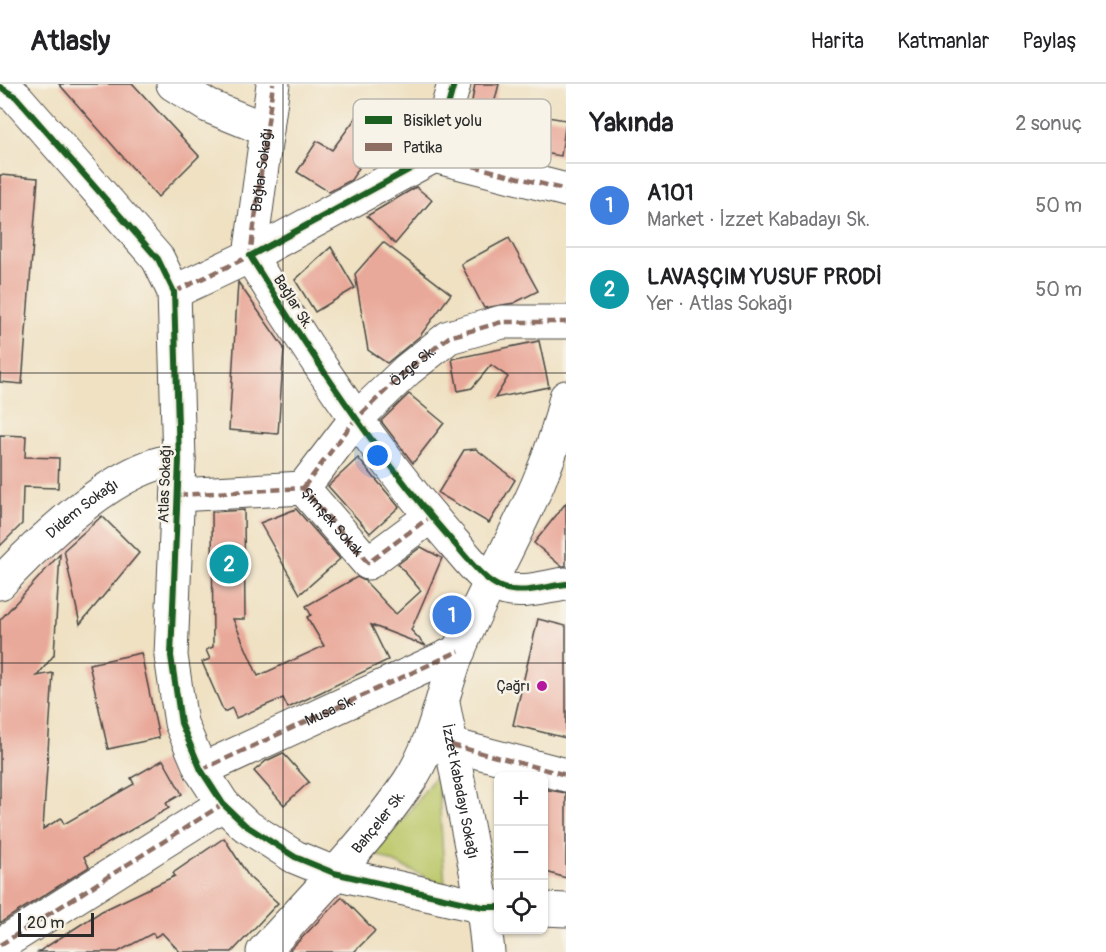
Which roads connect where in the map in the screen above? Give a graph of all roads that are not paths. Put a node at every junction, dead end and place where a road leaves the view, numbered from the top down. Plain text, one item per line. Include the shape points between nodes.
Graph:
1 (173, 84) edge
2 (273, 84) edge
3 (454, 84) edge
4 (0, 87) edge
5 (450, 99) edge
6 (267, 130) junction
7 (412, 168) edge
8 (481, 168) edge
9 (566, 190) edge
10 (250, 256) junction
11 (174, 292) junction
12 (566, 322) edge
13 (566, 397) edge
14 (355, 420) junction
15 (566, 442) edge
16 (179, 460) junction
17 (539, 477) junction
18 (303, 488) junction
19 (178, 495) junction
20 (431, 516) junction
21 (492, 582) junction
22 (0, 583) edge
23 (566, 584) edge
24 (459, 651) junction
25 (443, 702) junction
26 (451, 745) junction
27 (201, 770) junction
28 (566, 775) edge
29 (223, 804) junction
30 (334, 873) junction
31 (491, 907) edge
32 (548, 909) edge
33 (566, 910) edge
34 (0, 945) edge
35 (263, 952) edge
36 (488, 952) edge

1 - 6 street via 208,105
2 - 6 street, Bağlar Sokağı
3 - 5 street
4 - 11 street, Atlas Sokağı via 16,97 158,259
6 - 10 street, Bağlar Sokağı
7 - 10 street
8 - 9 street
10 - 11 street
10 - 14 street, Bağlar Sk.
11 - 16 street, Atlas Sokağı
12 - 14 street, Özge Sk. via 502,322 449,337 407,370
13 - 17 street via 557,434
14 - 18 street, Özge Sk.
14 - 20 street, Bağlar Sk.
15 - 17 street
16 - 19 street, Atlas Sokağı
16 - 22 street, Didem Sokağı via 149,465 125,478 53,529
17 - 21 street, Bahçeler Sk.
18 - 19 street, Şimşek Sokak
18 - 20 street, Şimşek Sokak via 368,563
19 - 27 street, Atlas Sokağı via 171,656 181,723
20 - 21 street, Bağlar Sk.
21 - 23 street via 513,590
21 - 24 street, Bahçeler Sk.
24 - 25 street, Bahçeler Sk.
24 - 27 street, Musa Sk.
25 - 26 street, İzzet Kabadayı Sokağı
25 - 30 street, Bahçeler Sk. via 409,782
26 - 28 street
26 - 31 street, İzzet Kabadayı Sokağı
27 - 29 street, Atlas Sokağı
29 - 30 street, Atlas Sokağı via 244,825 279,849
29 - 34 street
30 - 31 street, Atlas Sokağı
30 - 35 street, Bahçeler Sk.
31 - 36 street, İzzet Kabadayı Sokağı
32 - 33 street

